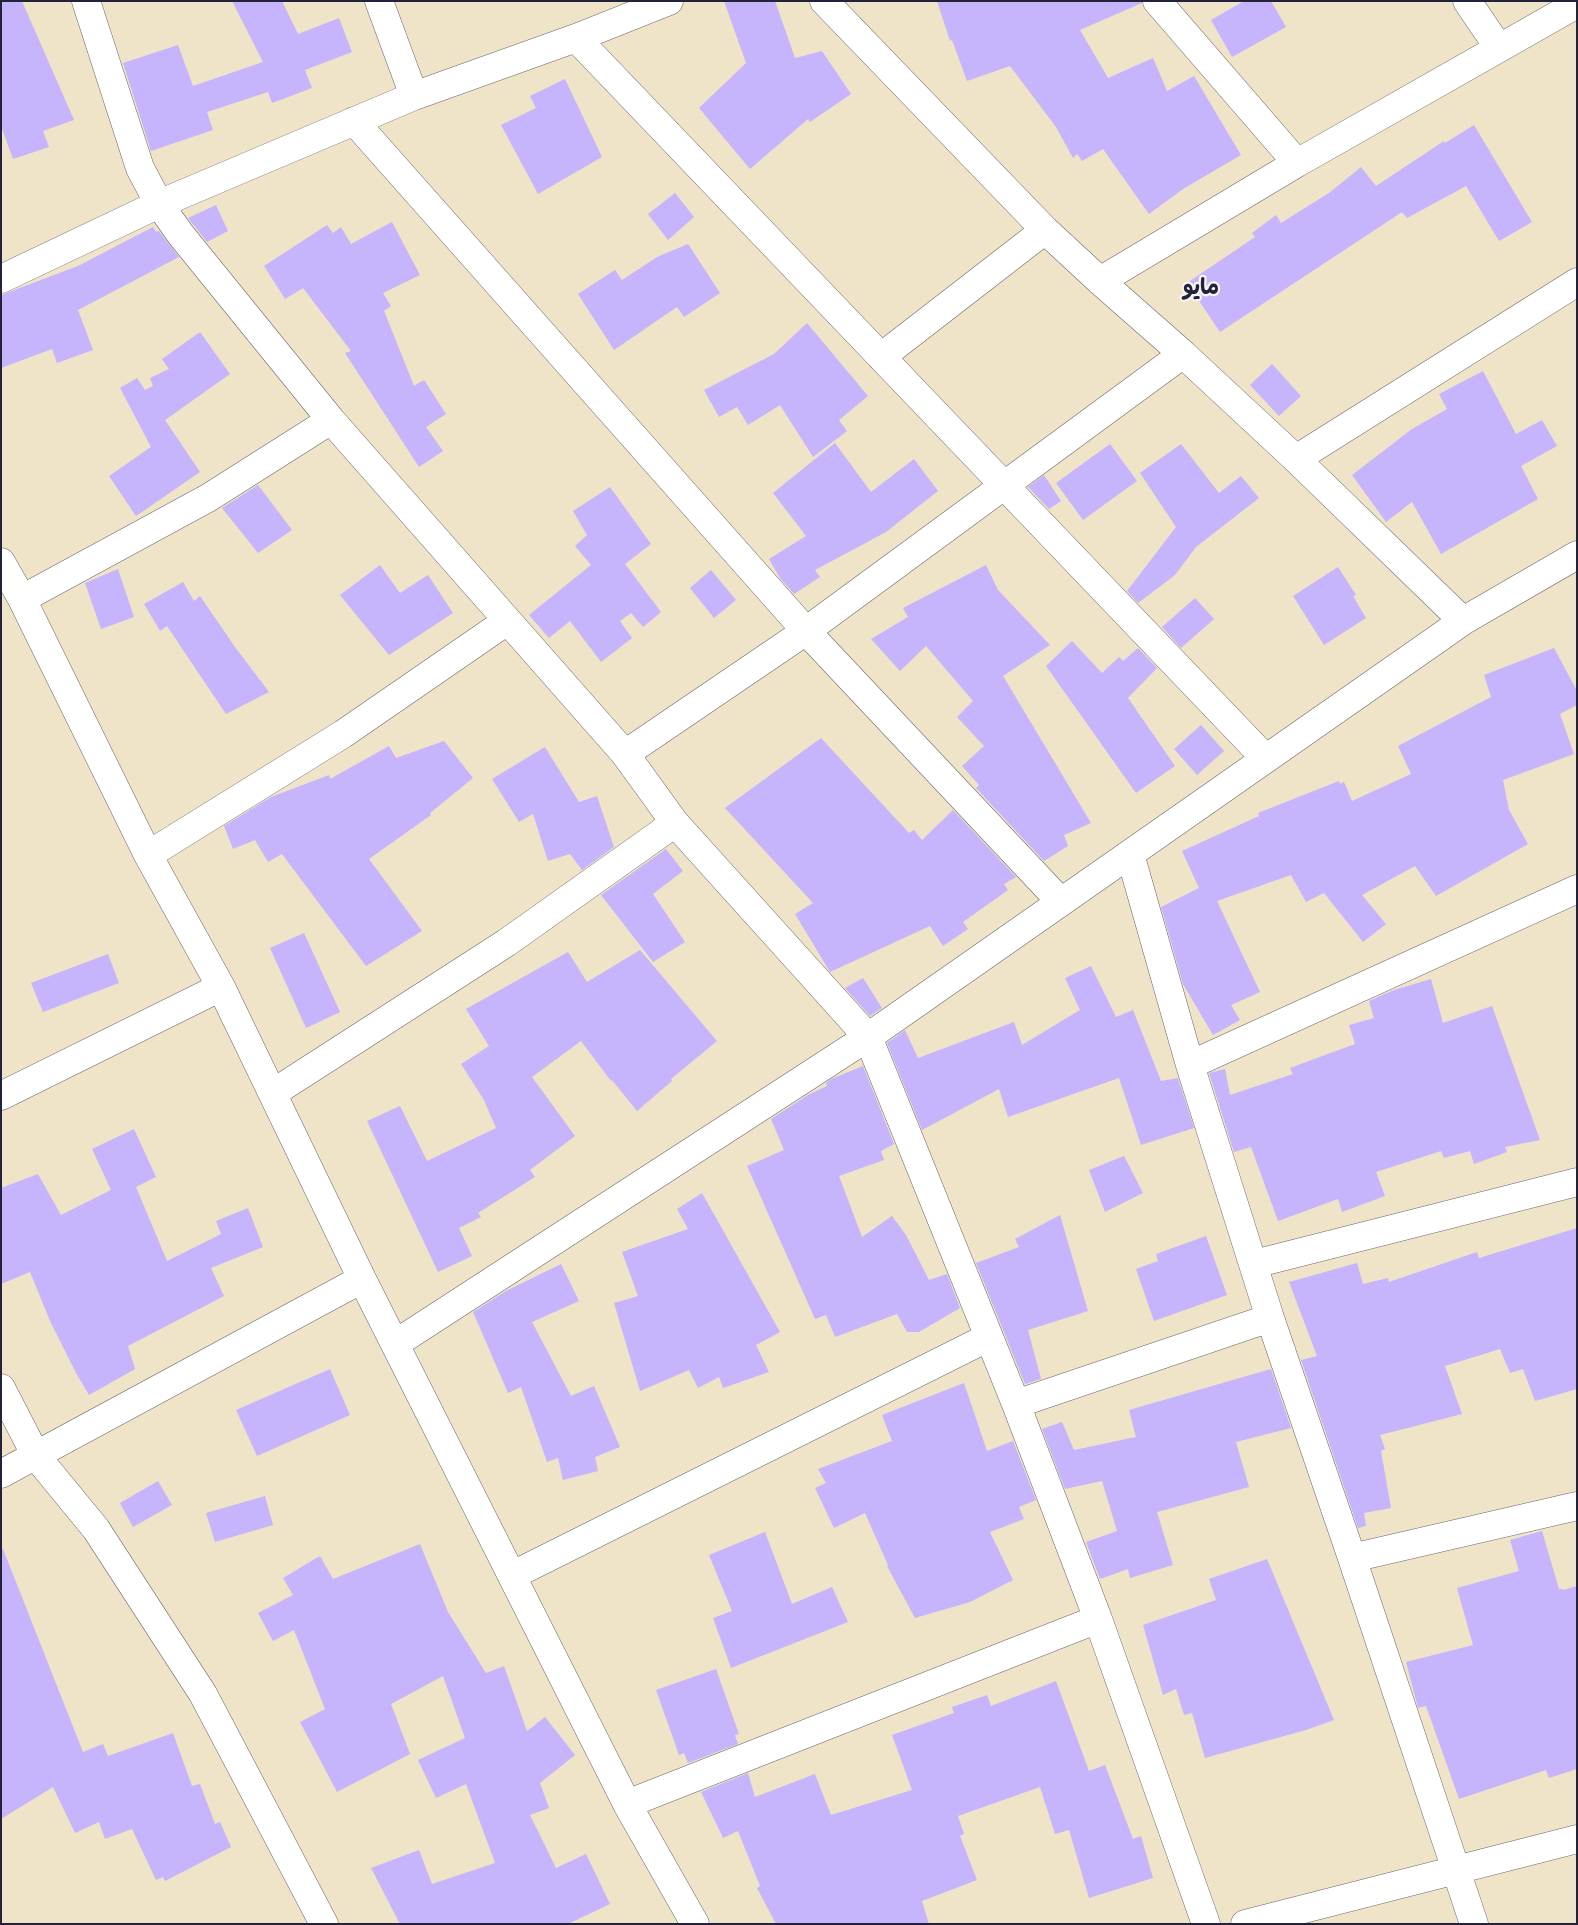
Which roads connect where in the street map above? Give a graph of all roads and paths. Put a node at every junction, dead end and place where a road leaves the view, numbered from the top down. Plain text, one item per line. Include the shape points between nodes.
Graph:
1 (86, 1) edge
2 (379, 1) edge
3 (669, 1) edge
4 (824, 1) edge
5 (1157, 1) edge
6 (1467, 1) edge
7 (1577, 4) edge
8 (576, 38) junction
9 (1499, 48) junction
10 (414, 96) junction
11 (354, 121) junction
12 (1297, 163) junction
13 (159, 204) junction
14 (1045, 230) junction
15 (1, 279) edge
16 (1100, 281) junction
17 (1577, 282) edge
18 (1183, 354) junction
19 (882, 357) junction
20 (331, 420) junction
21 (1296, 459) junction
22 (1005, 486) junction
23 (1577, 555) edge
24 (1, 562) edge
25 (22, 599) junction
26 (506, 621) junction
27 (1463, 621) junction
28 (806, 631) junction
29 (625, 754) junction
30 (1266, 759) junction
31 (675, 823) junction
32 (1130, 854) junction
33 (148, 855) junction
34 (1577, 889) edge
35 (1061, 902) junction
36 (222, 987) junction
37 (868, 1037) junction
38 (1190, 1065) junction
39 (273, 1093) junction
40 (1, 1096) edge
41 (1577, 1182) edge
42 (1254, 1264) junction
43 (362, 1280) junction
44 (1270, 1318) junction
45 (989, 1337) junction
46 (395, 1344) junction
47 (1, 1388) edge
48 (1016, 1404) junction
49 (36, 1456) junction
50 (1, 1474) edge
51 (1577, 1506) edge
52 (1352, 1558) junction
53 (513, 1575) junction
54 (1098, 1619) junction
55 (627, 1804) junction
56 (1577, 1839) edge
57 (1455, 1869) junction
58 (687, 1921) edge
59 (324, 1924) edge
60 (1206, 1924) edge
61 (1245, 1924) edge
62 (1474, 1924) edge

1 - 13 street via 140,168
2 - 10 street
3 - 8 street
4 - 14 street
5 - 12 street
6 - 9 street
7 - 9 street
8 - 10 street
8 - 19 street
9 - 12 street
10 - 11 street
11 - 13 street
11 - 28 street
12 - 16 street
13 - 15 street
13 - 20 street
14 - 16 street
14 - 19 street
16 - 18 street
17 - 21 street
18 - 21 street
18 - 22 street
19 - 22 street
20 - 25 street via 208,498
20 - 26 street
21 - 27 street
22 - 28 street
22 - 30 street
23 - 27 street
24 - 25 street
25 - 33 street
26 - 29 street
26 - 33 street via 342,734
27 - 30 street
28 - 29 street
28 - 35 street
29 - 31 street
30 - 32 street
31 - 37 street
31 - 39 street via 506,943
32 - 35 street
32 - 38 street
33 - 36 street
34 - 38 street
35 - 37 street
36 - 39 street
36 - 40 street
37 - 45 street
37 - 46 street
38 - 42 street
39 - 43 street
41 - 42 street
42 - 44 street
43 - 46 street
43 - 49 street
44 - 48 street
44 - 52 street
45 - 48 street
45 - 53 street
46 - 53 street
47 - 49 street
48 - 54 street
49 - 50 street
49 - 59 street via 96,1529 203,1694
51 - 52 street
52 - 57 street
53 - 55 street
54 - 55 street
54 - 60 street
55 - 58 street
56 - 57 street
57 - 61 street
57 - 62 street

